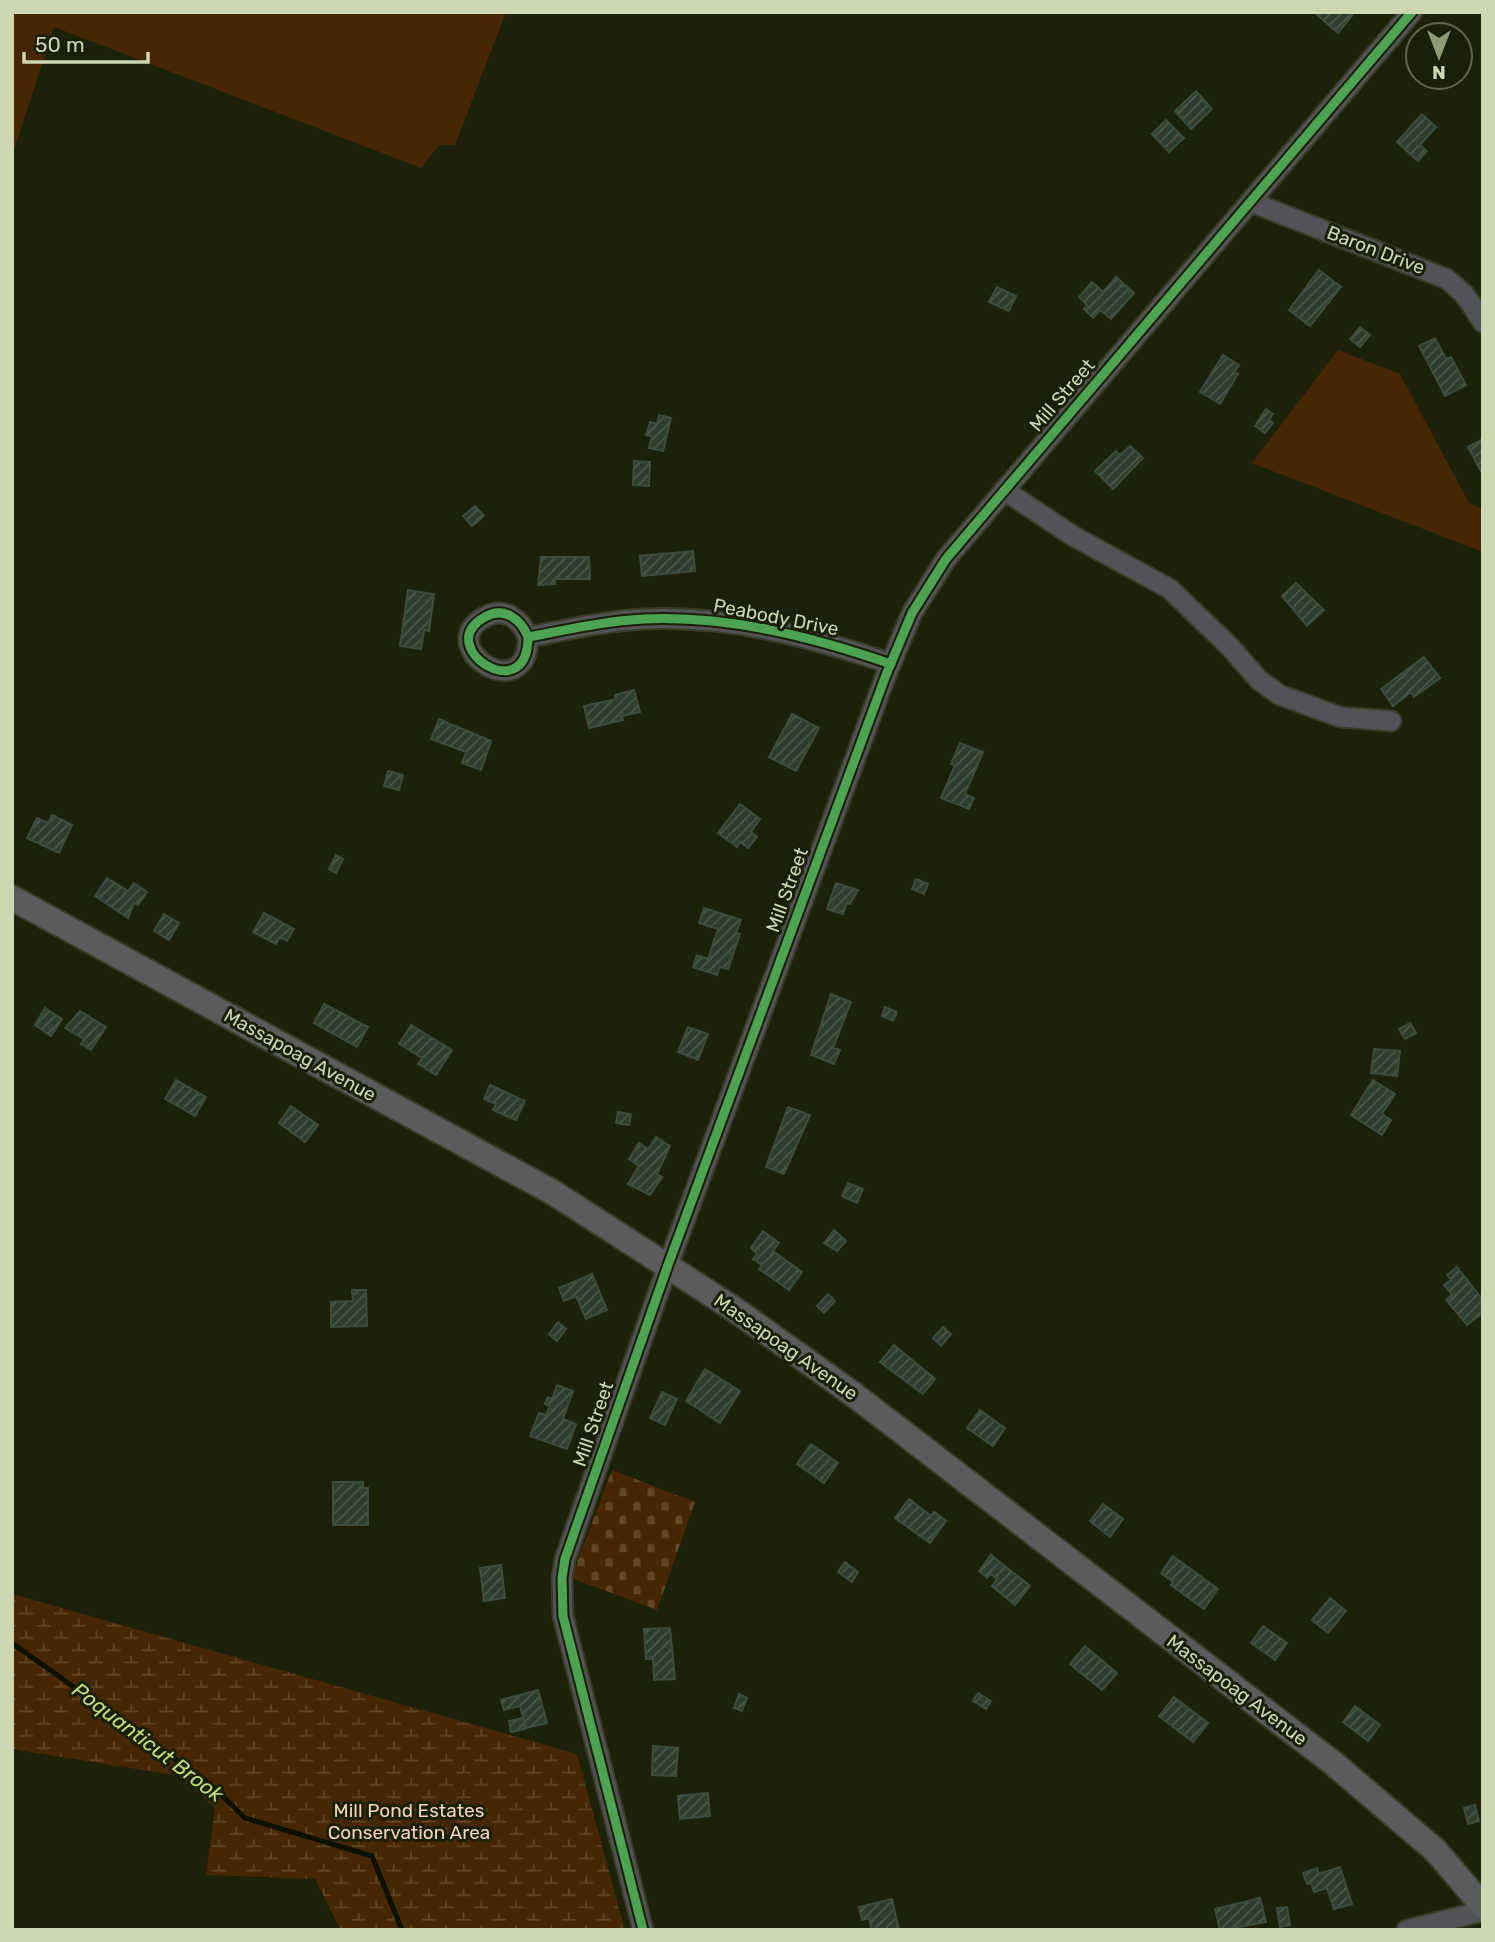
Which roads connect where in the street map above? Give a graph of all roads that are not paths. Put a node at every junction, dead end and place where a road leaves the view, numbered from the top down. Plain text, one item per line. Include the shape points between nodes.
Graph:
1 (1412, 12) edge
2 (1251, 202) junction
3 (1483, 322) edge
4 (1004, 490) junction
5 (528, 637) dead end
6 (891, 664) junction
7 (1391, 721) dead end
8 (12, 898) edge
9 (668, 1265) junction
10 (1483, 1908) edge
11 (643, 1930) edge
12 (1407, 1930) edge

1 - 2 street, Mill Street
2 - 3 street, Baron Drive via 1447,279
2 - 4 street, Mill Street
4 - 6 street, Mill Street via 927,587
4 - 7 street via 1073,536 1170,589 1259,680 1280,695 1340,717
5 - 6 street, Peabody Drive via 605,623 679,619 789,634
6 - 9 street, Mill Street
8 - 9 main road, Massapoag Avenue via 554,1193
9 - 10 main road, Massapoag Avenue via 853,1394 1333,1762 1435,1850
9 - 11 street, Mill Street via 571,1538 562,1578 563,1616
10 - 12 street

